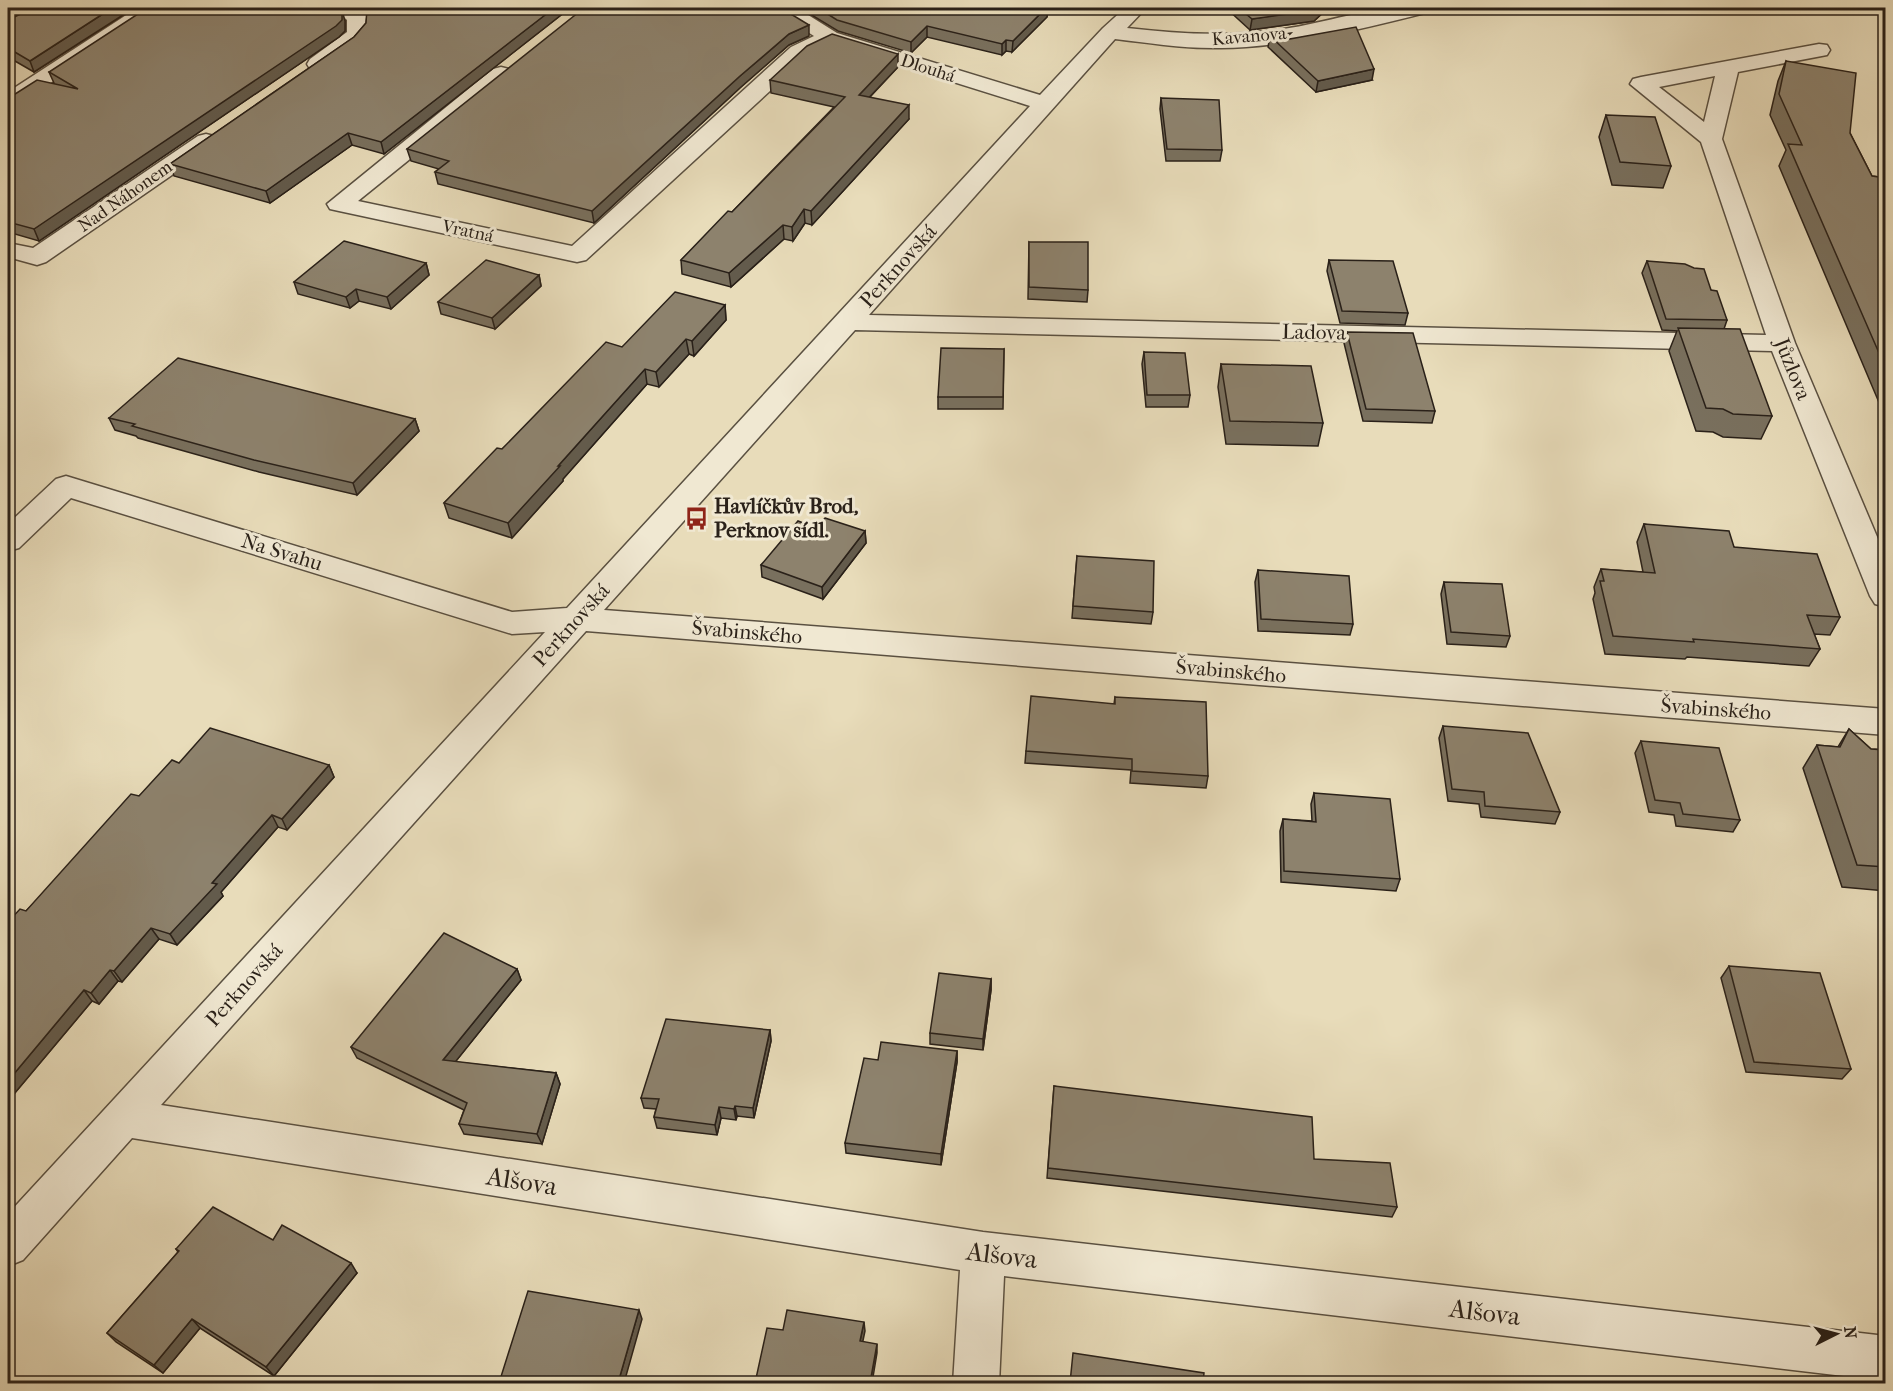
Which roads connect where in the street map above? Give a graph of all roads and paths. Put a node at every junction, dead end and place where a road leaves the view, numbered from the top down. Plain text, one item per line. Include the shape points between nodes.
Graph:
1 (150, 8) edge
2 (344, 8) edge
3 (783, 8) edge
4 (1136, 8) edge
5 (1422, 8) edge
6 (1110, 32) junction
7 (830, 37) junction
8 (1820, 50) dead end
9 (521, 58) edge
10 (1728, 67) junction
11 (299, 76) edge
12 (8, 101) edge
13 (1045, 103) junction
14 (222, 130) edge
15 (1711, 139) junction
16 (8, 250) edge
17 (847, 322) junction
18 (1782, 343) junction
19 (8, 541) edge
20 (1886, 596) edge
21 (577, 619) junction
22 (1886, 722) edge
23 (123, 1118) junction
24 (8, 1245) edge
25 (983, 1253) junction
26 (1886, 1359) edge
27 (976, 1383) edge

1 - 12 street
2 - 11 street via 358,18 357,33
3 - 7 street, Dlouhá
4 - 6 street, Perknovská
5 - 6 street, Kavanova via 1237,41 1176,40
6 - 13 street, Perknovská
7 - 9 street, Vratná via 800,52 577,255 339,204
7 - 13 street, Dlouhá
8 - 10 street
10 - 15 street
10 - 15 street via 1641,84
13 - 17 street, Perknovská
14 - 16 street, Nad Náhonem via 37,257
15 - 18 street, Jůzlova
17 - 18 street, Ladova
17 - 21 street, Perknovská
18 - 20 street, Jůzlova
19 - 21 street, Na Svahu via 66,486 512,622
21 - 22 street, Švabinského
21 - 23 street, Perknovská
23 - 24 street, Perknovská
23 - 25 street, Alšova
25 - 26 street, Alšova
25 - 27 street

